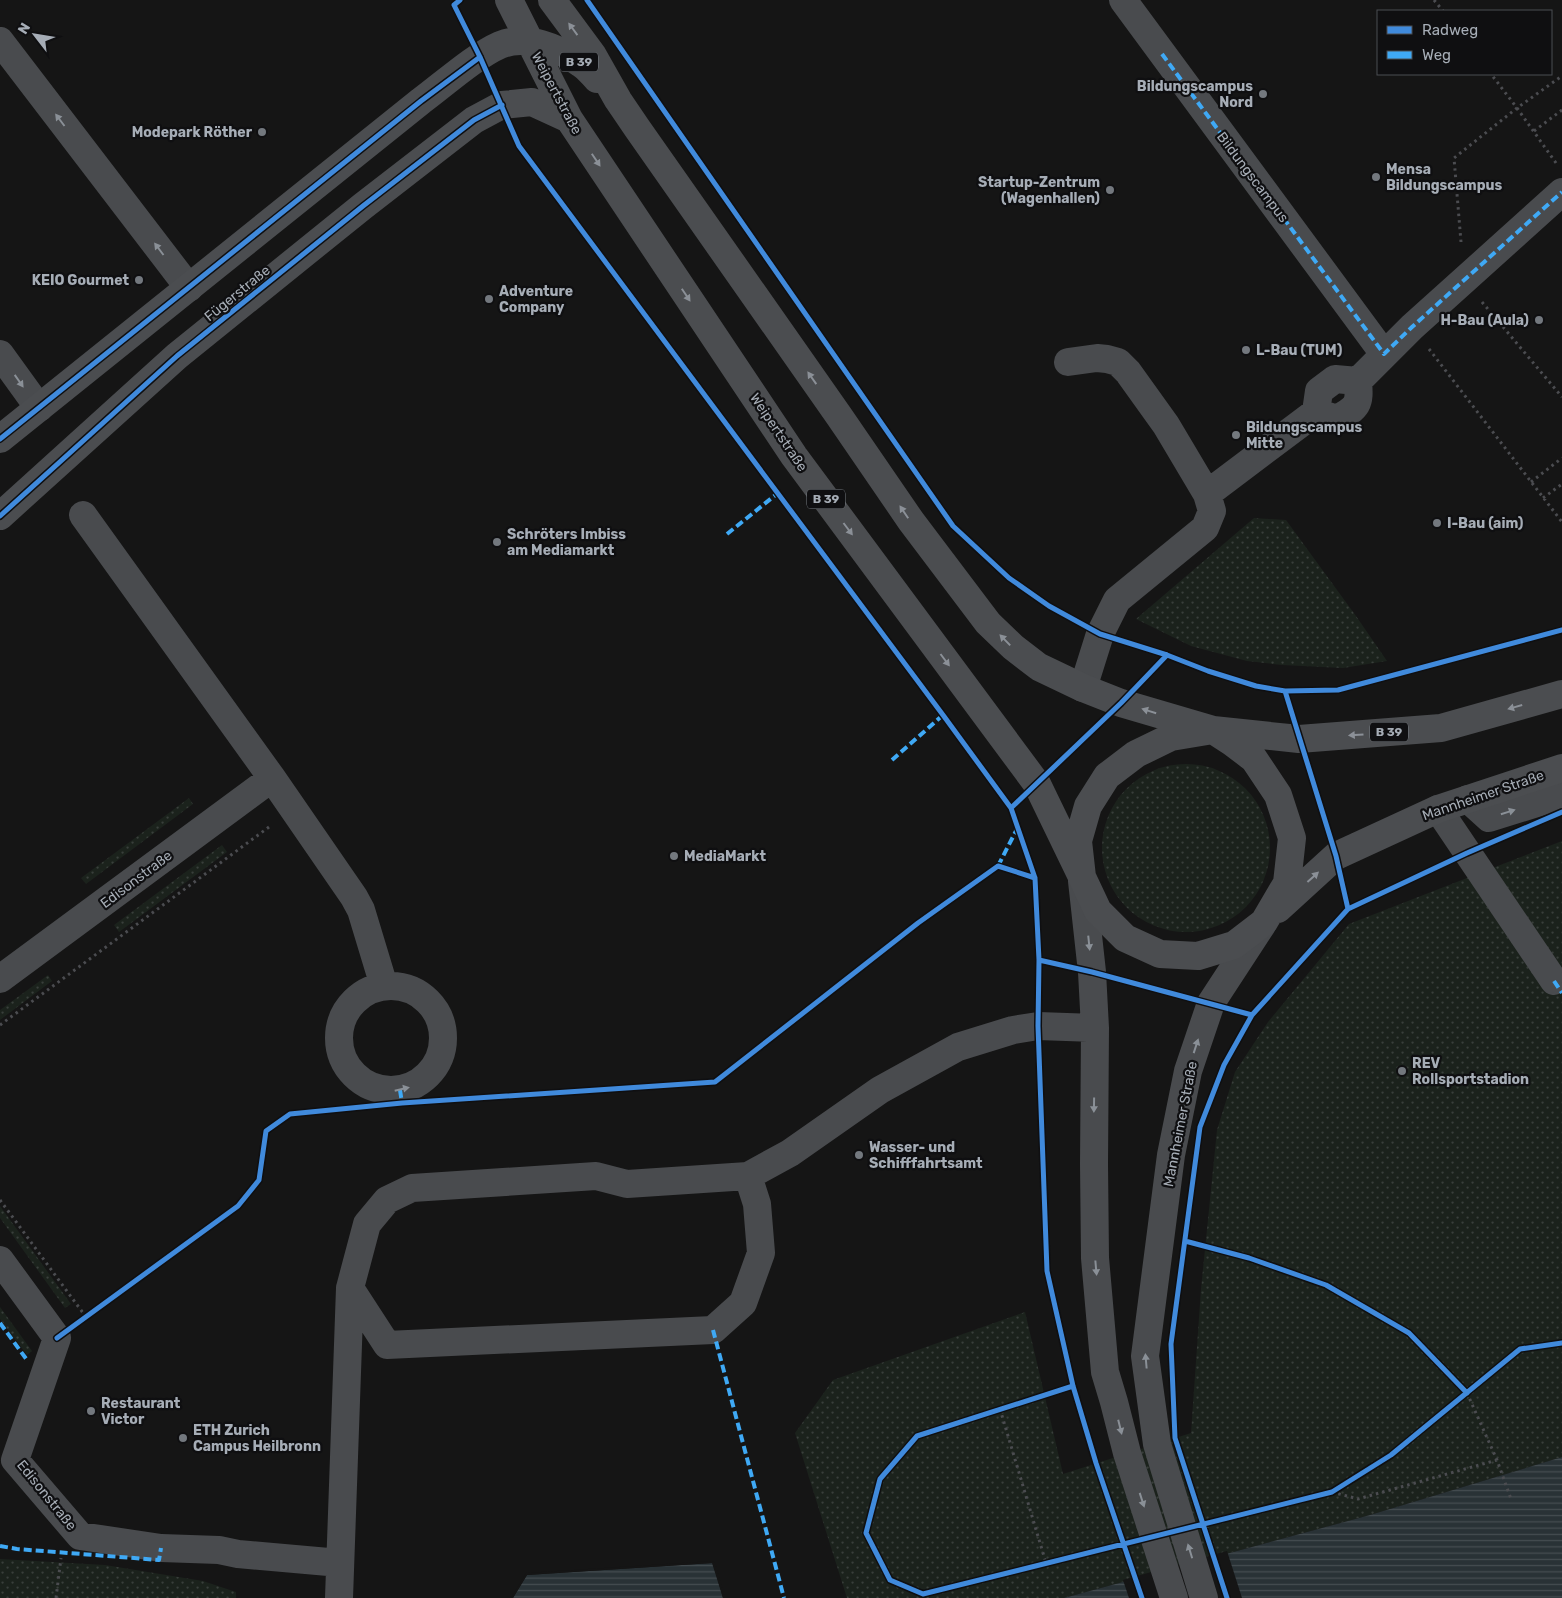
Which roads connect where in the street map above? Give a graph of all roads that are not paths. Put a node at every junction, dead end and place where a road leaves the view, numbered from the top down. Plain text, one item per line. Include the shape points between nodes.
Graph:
1 (509, 0) edge
2 (552, 0) edge
3 (1123, 0) edge
4 (529, 40) junction
5 (0, 41) edge
6 (618, 100) junction
7 (569, 119) junction
8 (1562, 192) edge
9 (189, 288) junction
10 (0, 354) edge
11 (1384, 354) junction
12 (1068, 362) dead end
13 (39, 408) junction
14 (0, 439) edge
15 (1207, 494) junction
16 (83, 515) dead end
17 (0, 516) edge
18 (1083, 688) junction
19 (1562, 694) edge
20 (1213, 730) junction
21 (1562, 768) edge
22 (272, 778) junction
23 (1562, 795) edge
24 (1468, 798) junction
25 (1438, 809) junction
26 (1082, 877) junction
27 (1264, 922) junction
28 (0, 980) edge
29 (1554, 981) dead end
30 (384, 986) dead end
31 (1095, 1028) junction
32 (748, 1176) junction
33 (0, 1260) edge
34 (350, 1288) junction
35 (340, 1563) junction
36 (339, 1598) edge
37 (1174, 1598) edge
38 (1204, 1598) edge

1 - 4 main road, Weipertstraße
6 -> 2 main road via 592,54
3 - 11 street, Bildungscampus
4 - 6 main road, B 39 via 582,63
4 - 7 main road, Weipertstraße
4 - 9 main road, B 39 via 502,44 480,57
9 -> 5 street
18 -> 6 main road, B 39 via 1040,667 1012,648 988,622 911,522
7 - 17 main road, Fügerstraße via 532,102 502,105 474,120 177,356
7 -> 26 main road, Weipertstraße / B 39 via 794,456 1037,784
8 - 11 street
9 - 13 main road, B 39
10 -> 13 street
11 - 15 street via 1358,381 1335,379 1319,391 1316,412
12 - 15 street via 1097,358 1118,362 1166,425
13 - 14 main road, B 39
15 - 18 street via 1212,511 1205,528 1117,600 1100,634
16 - 22 street
20 -> 18 main road, B 39 via 1121,703
19 -> 20 main road, B 39 via 1441,728 1299,739
20 - 26 main road via 1171,737 1136,754 1107,776 1088,806 1078,841
20 - 27 main road via 1254,758 1278,795 1292,838 1287,883
21 - 24 main road, Mannheimer Straße / B 39
22 - 28 street, Edisonstraße
22 - 30 street via 354,897
24 -> 23 street via 1489,818
24 - 25 main road, Mannheimer Straße / B 39
27 -> 25 main road, Mannheimer Straße / B 39 via 1336,856
25 - 29 street
26 - 27 main road, B 39 via 1098,912 1118,932 1160,954 1198,956 1234,945
26 -> 31 street
38 -> 27 street, Mannheimer Straße via 1156,1444 1144,1356 1171,1155 1188,1071 1211,1002
31 - 32 street via 1022,1028 958,1046 880,1090 790,1153
31 -> 37 street via 1095,1258 1104,1372
32 - 34 street via 627,1184 596,1176 412,1188 387,1200 367,1224
32 - 34 street via 757,1204 761,1253 743,1303 712,1330 387,1344
33 - 35 street, Edisonstraße via 57,1338 16,1460 80,1536 161,1548 219,1550
34 - 35 street
35 - 36 street

